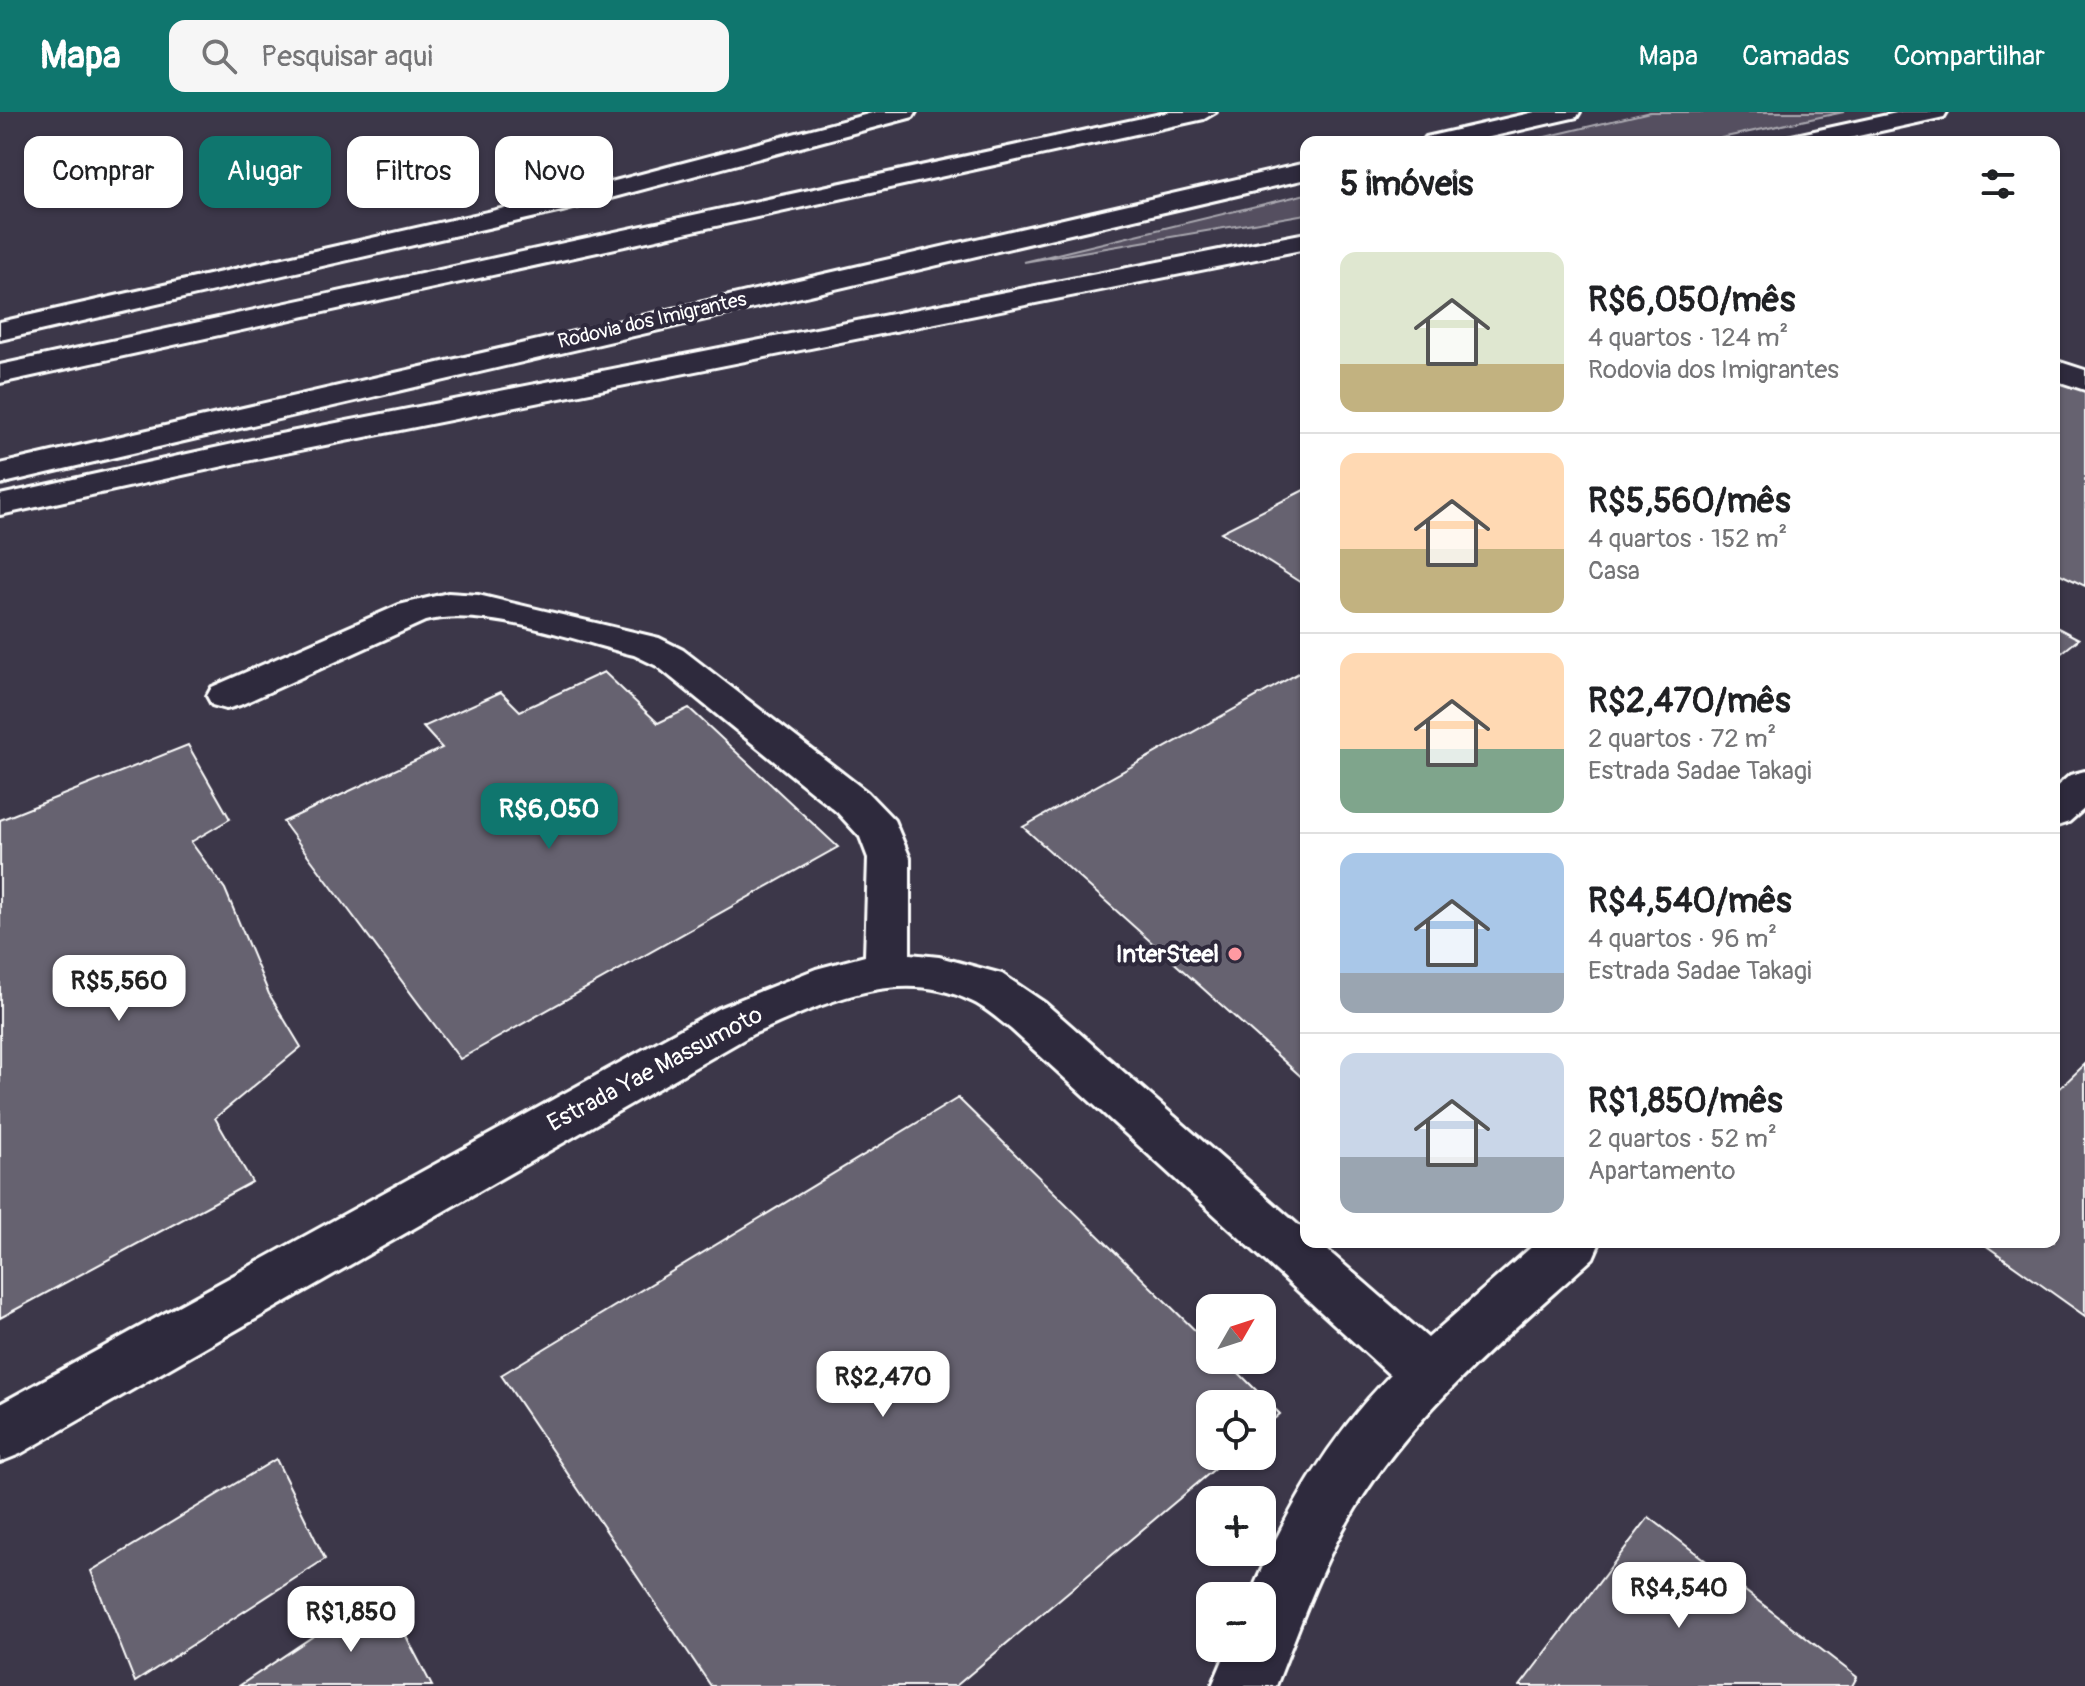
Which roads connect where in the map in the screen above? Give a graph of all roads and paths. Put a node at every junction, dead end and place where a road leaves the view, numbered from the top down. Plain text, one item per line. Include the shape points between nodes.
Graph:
1 (904, 112) edge
2 (1204, 112) edge
3 (1568, 112) edge
4 (1935, 112) edge
5 (1462, 136) edge
6 (1824, 136) edge
7 (1300, 172) edge
8 (1300, 242) edge
9 (0, 331) edge
10 (2060, 371) edge
11 (0, 374) edge
12 (2085, 381) edge
13 (0, 474) edge
14 (0, 505) edge
15 (226, 696) dead end
16 (2085, 785) edge
17 (2060, 807) edge
18 (887, 969) junction
19 (1567, 1248) edge
20 (1427, 1373) junction
21 (0, 1435) edge
22 (1276, 1610) edge
23 (1254, 1662) edge
24 (1244, 1686) edge

1 - 9 main road via 562,203
2 - 11 main road
3 - 5 main road
4 - 6 main road
7 - 13 main road, Rodovia dos Imigrantes
8 - 14 main road via 265,447
10 - 12 main road
15 - 18 main road via 412,613 448,604 478,606 646,646 683,667 852,802 879,831 889,858
16 - 17 main road
18 - 20 main road, Estrada Yae Massumoto via 939,974 986,987 1028,1016
18 - 21 main road, Estrada Yae Massumoto via 832,981 736,1021
19 - 20 main road
20 - 22 main road via 1348,1467 1306,1541
23 - 24 main road

